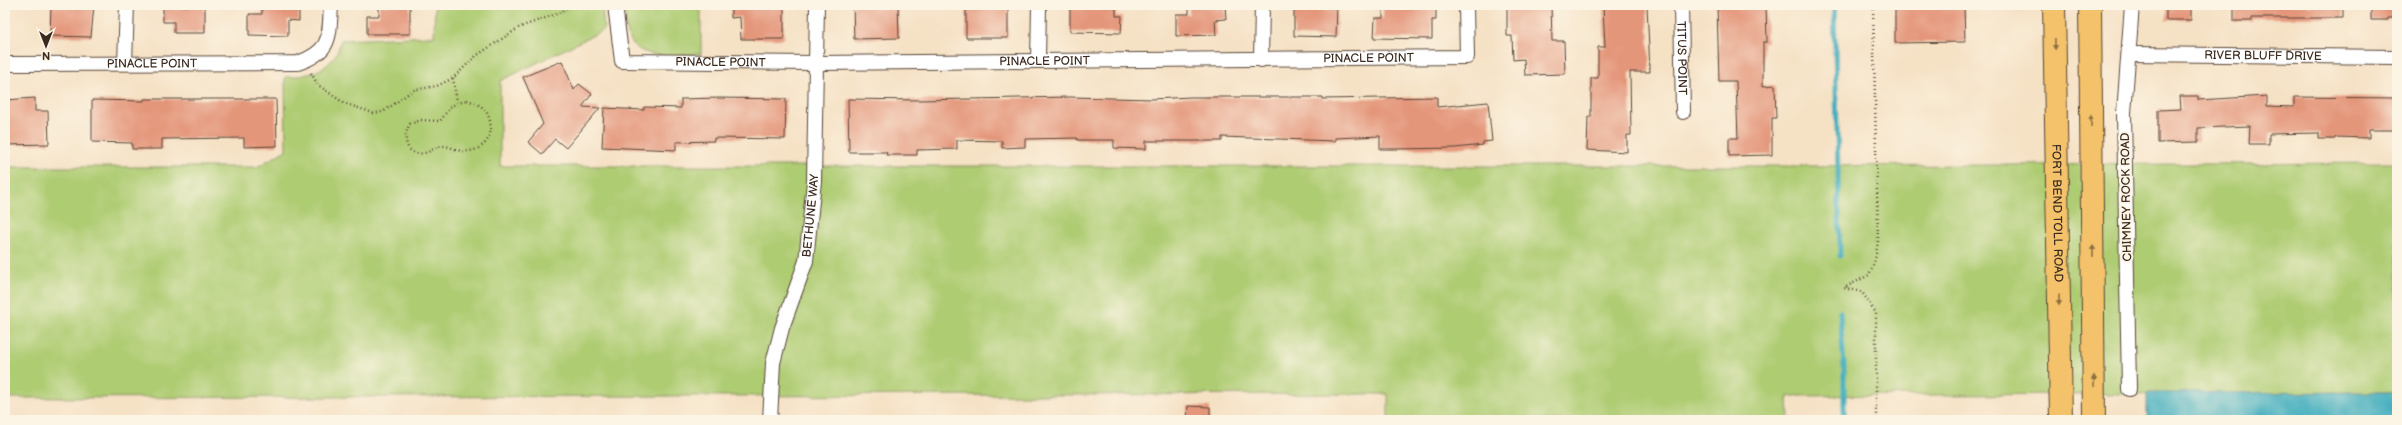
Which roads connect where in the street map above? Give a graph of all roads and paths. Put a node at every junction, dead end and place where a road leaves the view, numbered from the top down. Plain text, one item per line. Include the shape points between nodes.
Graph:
1 (127, 5) edge
2 (331, 5) edge
3 (570, 5) edge
4 (615, 5) edge
5 (817, 5) edge
6 (1039, 5) edge
7 (1262, 5) edge
8 (1466, 5) edge
9 (1681, 5) edge
10 (1873, 5) edge
11 (2054, 5) edge
12 (2090, 5) edge
13 (2132, 5) edge
14 (2129, 54) junction
15 (2397, 57) edge
16 (1261, 60) junction
17 (1038, 61) junction
18 (126, 63) junction
19 (298, 63) junction
20 (818, 63) junction
21 (5, 64) edge
22 (453, 78) junction
23 (457, 102) junction
24 (1683, 112) dead end
25 (2129, 389) dead end
26 (770, 420) edge
27 (1876, 420) edge
28 (2061, 420) edge
29 (2094, 420) edge

1 - 18 street
2 - 19 street via 329,34 325,48 314,57
3 - 22 path via 562,12 520,27 476,56
4 - 20 street, PINACLE POINT via 622,61
5 - 20 street, BETHUNE WAY
6 - 17 street
7 - 16 street
8 - 16 street, PINACLE POINT via 1467,57
9 - 24 street, TITUS POINT
10 - 27 path via 1878,241 1876,260 1869,275 1844,288 1862,292 1876,313
11 -> 28 highway, FORT BEND TOLL ROAD
29 -> 12 highway
13 - 14 street, CHIMNEY ROCK ROAD
14 - 15 street, RIVER BLUFF DRIVE
14 - 25 street, CHIMNEY ROCK ROAD via 2124,113
16 - 17 street, PINACLE POINT
17 - 20 street, PINACLE POINT
18 - 19 street, PINACLE POINT
18 - 21 street, PINACLE POINT
19 - 22 path via 312,73 318,85 332,95 344,103 373,113 391,108 413,90 437,86
20 - 26 street, BETHUNE WAY via 814,181 806,261 782,328 773,363
22 - 23 path
23 - 23 path via 440,121 420,120 410,124 406,130 405,144 411,150 423,153 442,146 468,151 483,146 489,139 491,130 487,112 474,102

